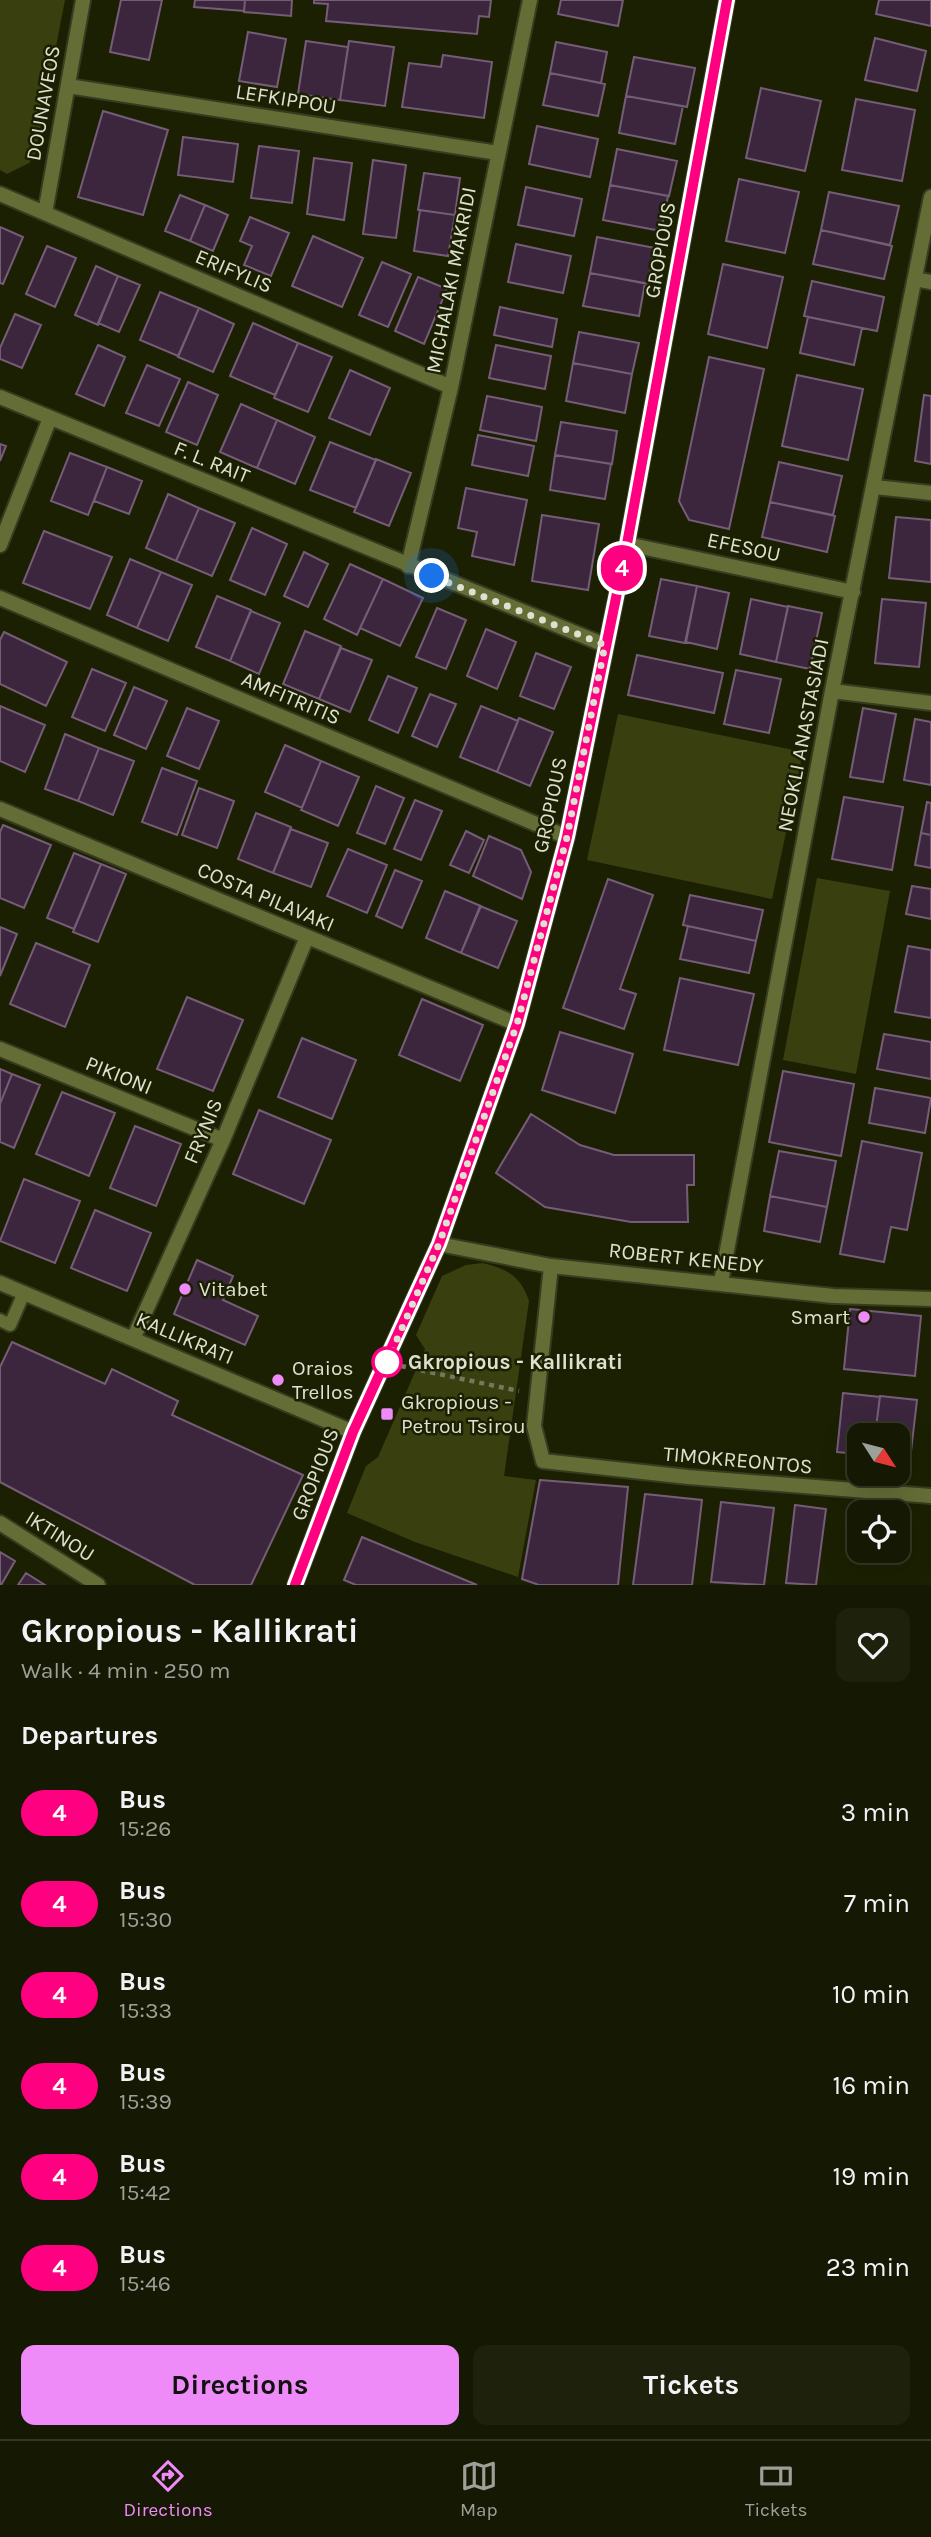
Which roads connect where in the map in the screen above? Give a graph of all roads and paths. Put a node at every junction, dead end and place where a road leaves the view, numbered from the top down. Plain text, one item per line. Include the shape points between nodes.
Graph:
1 (83, 0) edge
2 (530, 0) edge
3 (727, 0) edge
4 (68, 86) junction
5 (498, 153) junction
6 (0, 194) edge
7 (931, 197) edge
8 (45, 213) junction
9 (915, 279) junction
10 (931, 282) edge
11 (451, 387) junction
12 (0, 397) edge
13 (50, 418) junction
14 (875, 487) junction
15 (931, 493) edge
16 (627, 544) junction
17 (0, 545) edge
18 (408, 566) junction
19 (853, 592) junction
20 (0, 598) edge
21 (605, 645) junction
22 (832, 691) junction
23 (931, 703) edge
24 (0, 809) edge
25 (567, 837) junction
26 (307, 937) junction
27 (517, 1024) junction
28 (0, 1049) edge
29 (223, 1140) junction
30 (439, 1244) junction
31 (551, 1266) junction
32 (721, 1282) junction
33 (0, 1283) edge
34 (24, 1293) junction
35 (931, 1299) edge
36 (0, 1320) edge
37 (133, 1339) junction
38 (387, 1363) junction
39 (537, 1395) junction
40 (353, 1432) junction
41 (931, 1496) edge
42 (0, 1523) edge
43 (98, 1585) edge
44 (295, 1585) edge

1 - 4 street, DOUNAVEOS
2 - 5 street, MICHALAKI MAKRIDI
3 - 16 street, GROPIOUS
4 - 5 street, LEFKIPPOU
4 - 8 street, DOUNAVEOS
5 - 11 street, MICHALAKI MAKRIDI
6 - 8 street, ERIFYLIS
7 - 9 street, NEOKLI ANASTASIADI
8 - 11 street, ERIFYLIS
9 - 10 street
9 - 14 street, NEOKLI ANASTASIADI
11 - 18 street, MICHALAKI MAKRIDI
12 - 13 street, F. L. RAIT
13 - 17 street
13 - 18 street, F. L. RAIT
14 - 15 street
14 - 19 street, NEOKLI ANASTASIADI
16 - 19 street, EFESOU
16 - 21 street, GROPIOUS
18 - 21 street, F. L. RAIT
19 - 22 street, NEOKLI ANASTASIADI
20 - 25 street, AMFITRITIS
21 - 25 street, GROPIOUS
22 - 23 street
22 - 32 street, NEOKLI ANASTASIADI
24 - 26 street, COSTA PILAVAKI
25 - 27 street, GROPIOUS
26 - 27 street, COSTA PILAVAKI
26 - 29 street, FRYNIS
27 - 30 street, GROPIOUS
28 - 29 street, PIKIONI
29 - 37 street, FRYNIS
30 - 31 street, ROBERT KENEDY
30 - 38 street, GROPIOUS
31 - 32 street, ROBERT KENEDY
31 - 39 street
32 - 35 street, ROBERT KENEDY via 833,1296
33 - 34 street, KALLIKRATI
34 - 36 lane via 10,1325
34 - 37 street, KALLIKRATI
37 - 40 street, KALLIKRATI
38 - 39 path
38 - 40 street, GROPIOUS
39 - 41 street, TIMOKREONTOS via 534,1426 543,1461
40 - 44 street, GROPIOUS
42 - 43 street, IKTINOU

